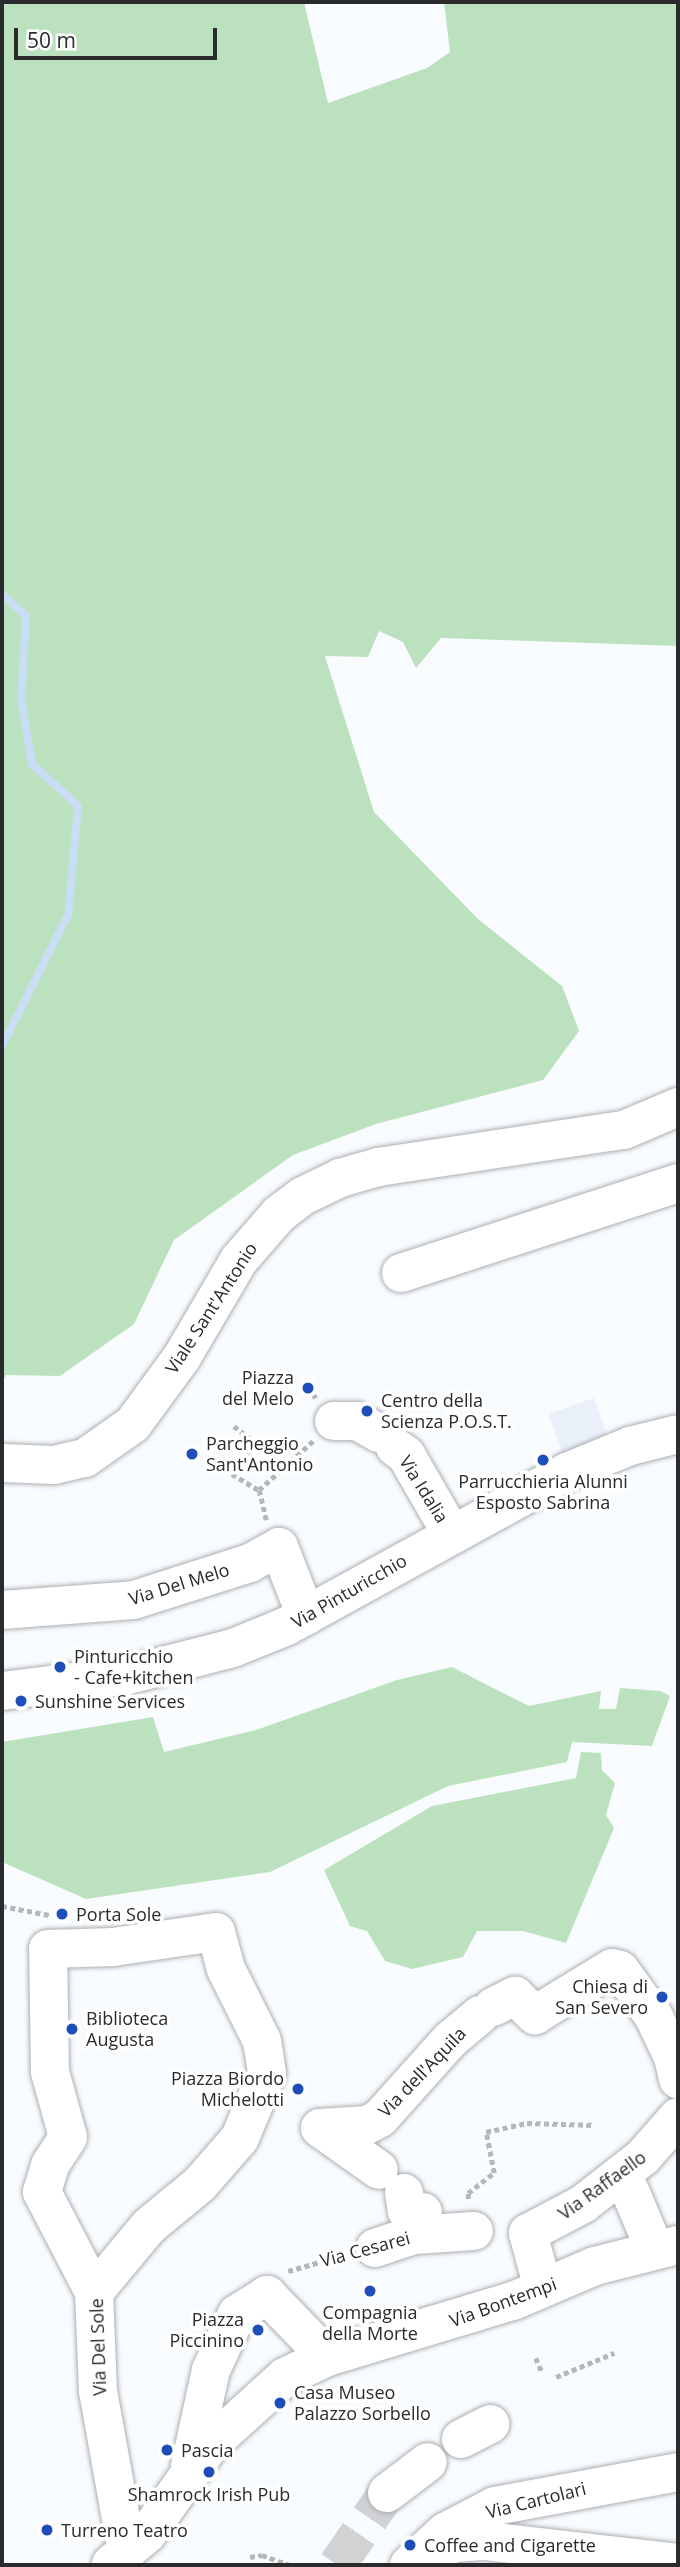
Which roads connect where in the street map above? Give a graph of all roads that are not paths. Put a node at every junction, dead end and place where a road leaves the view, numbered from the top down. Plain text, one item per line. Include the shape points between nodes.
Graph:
1 (678, 1107) edge
2 (678, 1183) edge
3 (401, 1273) dead end
4 (334, 1421) road end
5 (678, 1434) edge
6 (2, 1463) edge
7 (451, 1532) junction
8 (2, 1610) edge
9 (306, 1616) junction
10 (2, 1691) edge
11 (677, 2063) edge
12 (678, 2117) edge
13 (630, 2191) dead end
14 (429, 2210) joint
15 (579, 2231) dead end
16 (666, 2247) edge
17 (375, 2248) road end
18 (595, 2266) junction
19 (543, 2288) junction
20 (94, 2292) junction
21 (327, 2357) junction
22 (428, 2462) dead end
23 (189, 2472) junction
24 (678, 2472) edge
25 (387, 2493) tunnel mouth
26 (556, 2557) edge
27 (118, 2559) edge
28 (678, 2563) edge
29 (409, 2565) edge

1 - 6 street, Viale Sant'Antonio via 624,1130 378,1167 303,1196 265,1228 239,1260 181,1357 133,1424 85,1458 54,1465
2 - 3 street
4 - 7 street, Via Idalia via 357,1421 406,1455
5 - 7 street, Via Pinturicchio via 630,1446 567,1472
7 - 9 street, Via Pinturicchio
8 - 9 street, Via Del Melo via 134,1600 250,1563 268,1519
9 - 10 street, Via Pinturicchio via 233,1648 128,1675
11 - 14 street, Via dell'Aquila via 654,2017 620,1970 612,1968 535,2015 515,1996 487,2011 450,2040 380,2118 367,2125 320,2128
12 - 19 street, Via Raffaello via 643,2157 583,2204 528,2233
13 - 16 street
14 - 17 street, Via Cesarei
15 - 18 street
16 - 18 street, Via Bontempi
18 - 19 street, Via Bontempi
19 - 21 street, Via Bontempi via 461,2318
20 - 20 street, Via Del Sole via 43,2192 50,2165 68,2137 50,2072 49,1932 113,1947 216,1932 226,1969 262,2041 267,2073 240,2138 200,2184 149,2226
20 - 27 street, Via Del Sole via 98,2391
21 - 23 street via 285,2377 234,2419
21 - 23 street via 267,2295 237,2315 211,2370
22 - 25 street
23 - 27 street via 147,2534
24 - 29 street, Via Cartolari via 495,2506 445,2532
26 - 28 street
26 - 29 street via 486,2541 454,2543

